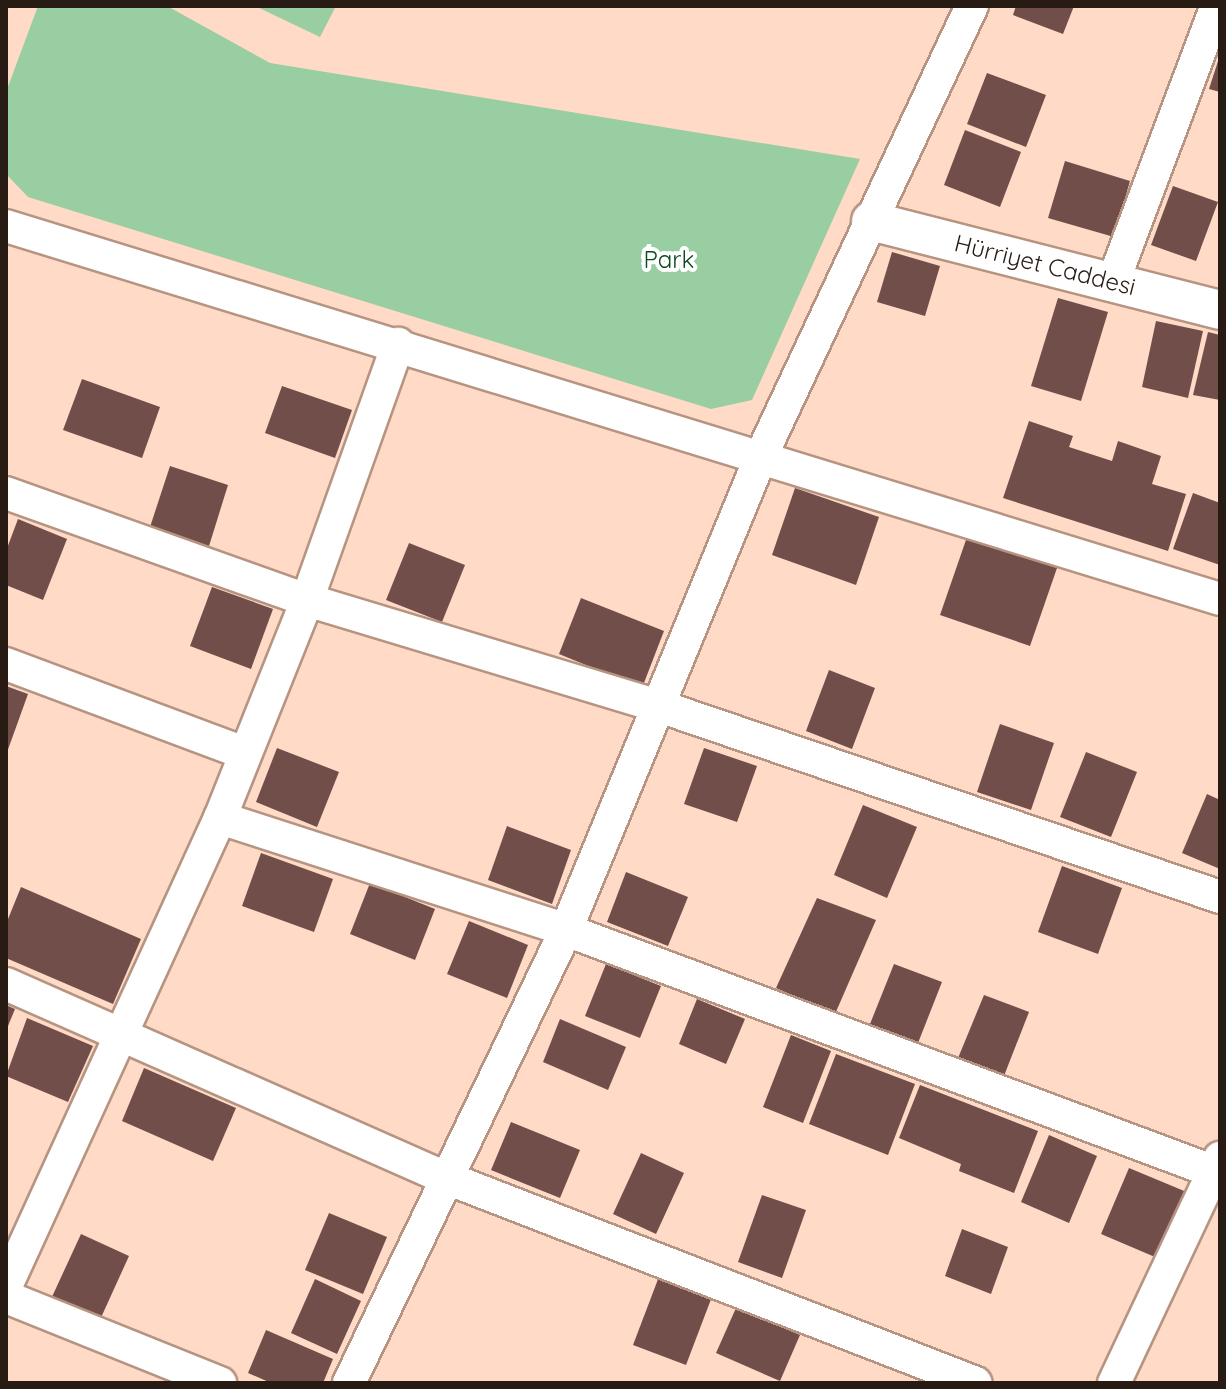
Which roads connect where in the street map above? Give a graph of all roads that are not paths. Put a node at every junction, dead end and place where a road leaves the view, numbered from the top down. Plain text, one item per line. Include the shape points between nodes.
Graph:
1 (972, 6) edge
2 (1211, 10) edge
3 (871, 221) junction
4 (6, 226) edge
5 (1113, 282) junction
6 (1220, 310) edge
7 (398, 344) junction
8 (762, 454) junction
9 (6, 493) edge
10 (1220, 599) edge
11 (307, 600) junction
12 (6, 664) edge
13 (662, 707) junction
14 (244, 753) junction
15 (220, 818) junction
16 (1220, 897) edge
17 (566, 930) junction
18 (6, 984) edge
19 (121, 1032) junction
20 (1218, 1168) edge
21 (444, 1177) junction
22 (6, 1286) edge
23 (6, 1297) edge
24 (220, 1383) edge
25 (349, 1383) edge
26 (976, 1383) edge
27 (1114, 1383) edge

1 - 3 street
2 - 5 street
3 - 5 street, Hürriyet Caddesi
3 - 8 street
4 - 7 street
5 - 6 street, Hürriyet Caddesi
7 - 8 street
7 - 11 street
8 - 10 street
8 - 13 street
9 - 11 street
11 - 13 street
11 - 14 street
12 - 14 street
13 - 16 street
13 - 17 street
14 - 15 street
15 - 17 street
15 - 19 street
17 - 20 street
17 - 21 street
18 - 19 street
19 - 21 street
19 - 22 street
20 - 27 street
21 - 25 street
21 - 26 street
23 - 24 street

